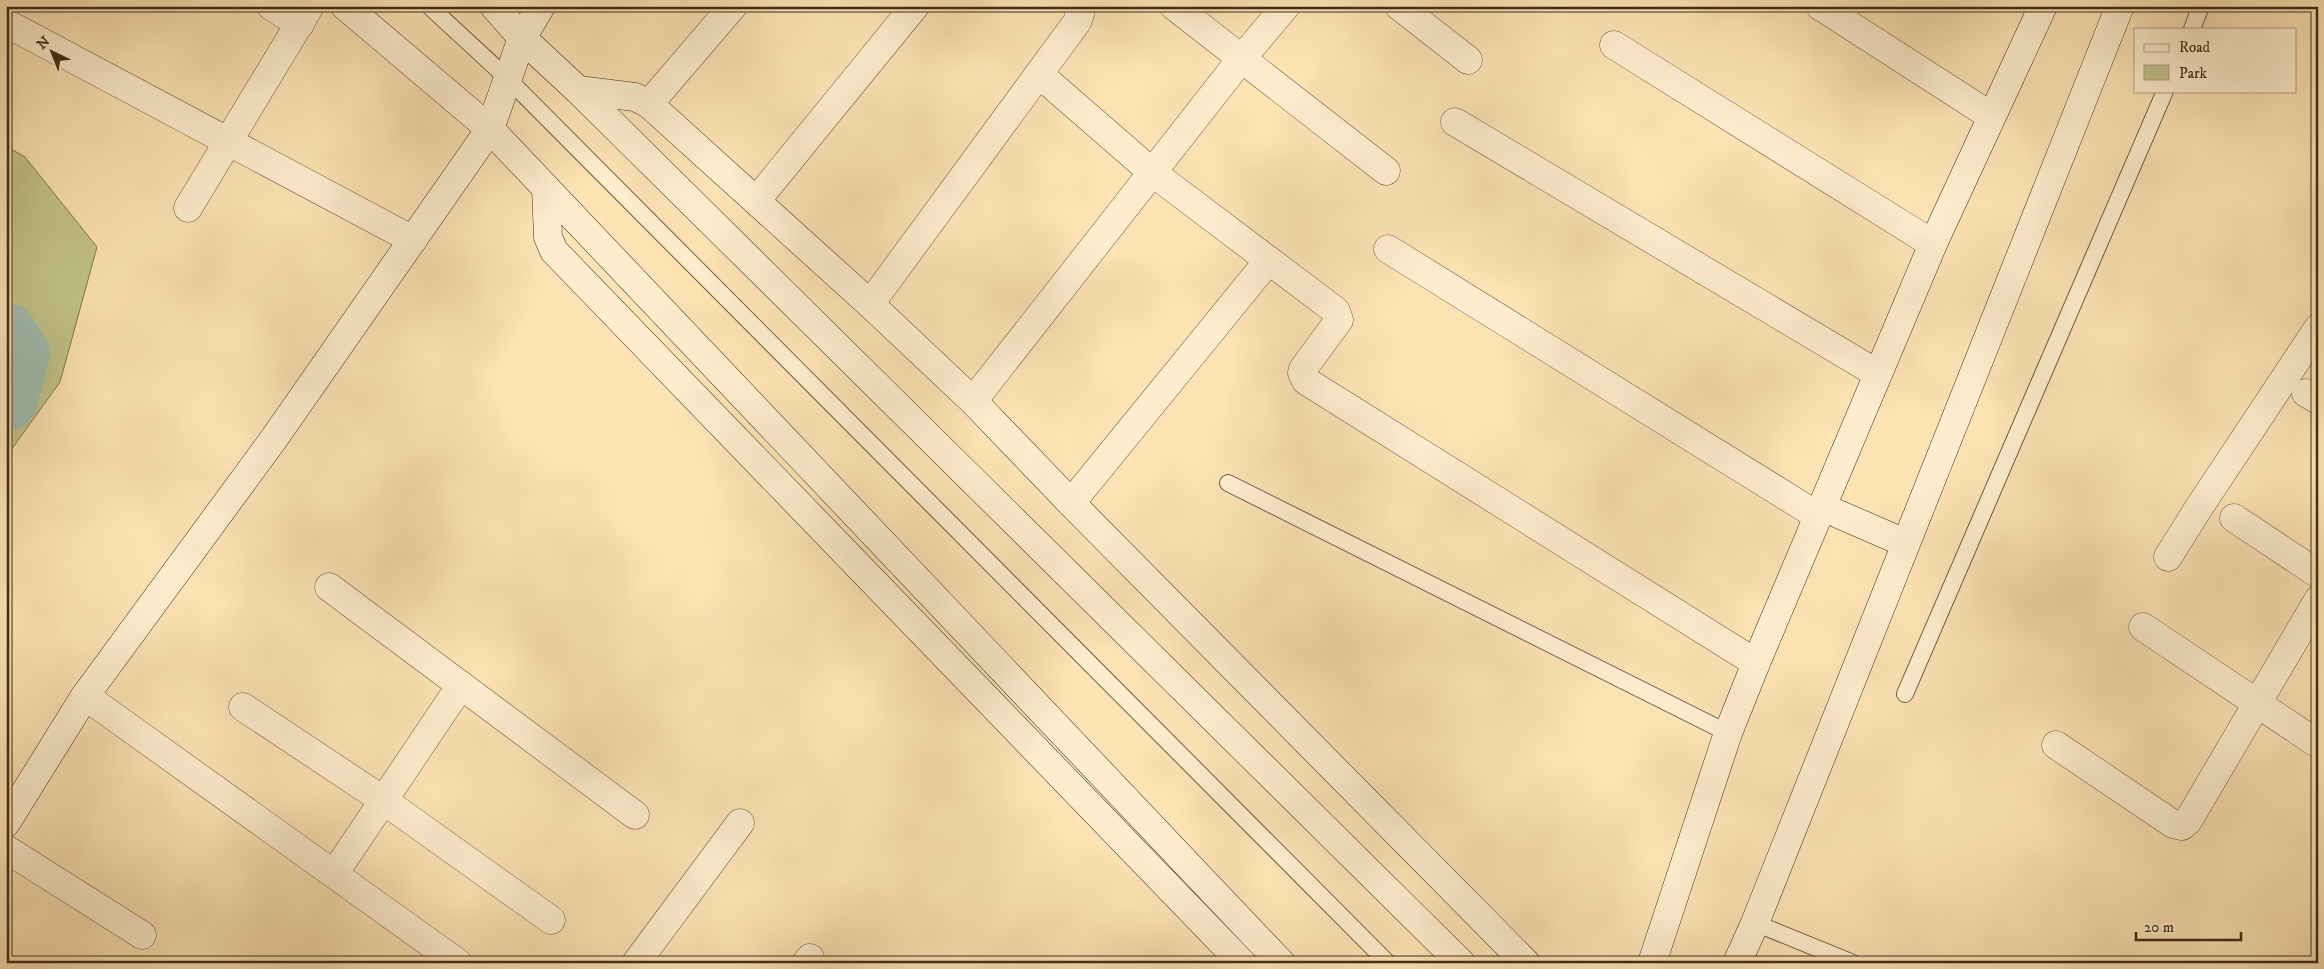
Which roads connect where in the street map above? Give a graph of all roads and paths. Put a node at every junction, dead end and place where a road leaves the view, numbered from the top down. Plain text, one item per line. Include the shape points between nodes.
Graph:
1 (271, 6) edge
2 (345, 6) edge
3 (429, 6) edge
4 (494, 6) edge
5 (541, 6) edge
6 (732, 6) edge
7 (915, 6) edge
8 (1078, 6) edge
9 (1174, 6) edge
10 (1286, 6) edge
11 (1399, 6) edge
12 (1820, 6) edge
13 (2043, 6) edge
14 (2120, 6) edge
15 (2201, 6) edge
16 (305, 15) edge
17 (6, 23) edge
18 (2192, 28) edge
19 (522, 38) junction
20 (1614, 45) dead end
21 (1242, 58) junction
22 (1468, 60) dead end
23 (1039, 74) junction
24 (508, 79) junction
25 (578, 90) junction
26 (2165, 92) edge
27 (649, 104) junction
28 (1991, 116) junction
29 (1454, 122) dead end
30 (490, 129) junction
31 (229, 142) junction
32 (1386, 171) dead end
33 (1153, 174) junction
34 (546, 188) junction
35 (756, 201) junction
36 (188, 208) dead end
37 (413, 240) junction
38 (1934, 244) junction
39 (1388, 248) dead end
40 (1268, 260) junction
41 (870, 304) junction
42 (2318, 328) edge
43 (1878, 374) junction
44 (973, 401) junction
45 (1228, 483) dead end
46 (1071, 503) junction
47 (1820, 512) junction
48 (2234, 518) dead end
49 (1906, 543) junction
50 (2168, 557) dead end
51 (2318, 574) edge
52 (329, 587) dead end
53 (2318, 600) edge
54 (2143, 627) dead end
55 (1756, 664) junction
56 (461, 685) junction
57 (1906, 694) dead end
58 (85, 696) junction
59 (2256, 703) junction
60 (243, 707) dead end
61 (1728, 733) junction
62 (2056, 744) dead end
63 (2318, 744) edge
64 (384, 800) junction
65 (635, 814) dead end
66 (6, 823) edge
67 (740, 823) dead end
68 (6, 849) edge
69 (334, 874) junction
70 (551, 920) dead end
71 (1754, 923) junction
72 (142, 935) dead end
73 (458, 963) edge
74 (636, 963) edge
75 (1242, 963) edge
76 (1281, 963) edge
77 (1388, 963) edge
78 (1461, 963) edge
79 (1526, 963) edge
80 (1652, 963) edge
81 (1737, 963) edge
82 (1852, 963) edge

1 - 16 street
2 - 30 street
3 - 24 lane
4 - 19 street
5 - 19 street
6 - 27 street
7 - 35 street
8 - 23 street via 1078,22
9 - 21 street
10 - 21 street
11 - 22 street
12 - 28 street
13 - 28 street
14 - 49 street
15 - 18 lane
16 - 31 street
17 - 31 street
19 - 24 street
19 - 25 street
20 - 38 street
21 - 32 street
21 - 33 street
23 - 33 street
23 - 41 street
24 - 30 street
24 - 77 lane
25 - 27 street via 635,97
25 - 78 street
26 - 57 lane
27 - 35 street
28 - 38 street
29 - 43 street
30 - 34 street
30 - 37 street
31 - 36 street
31 - 37 street
33 - 40 street
33 - 44 street
34 - 75 street via 548,237 554,251
34 - 76 street
35 - 41 street
37 - 58 street
38 - 43 street
39 - 47 street
40 - 46 street
40 - 55 street via 1338,314 1339,320 1303,369 1306,381
41 - 44 street
42 - 50 street
43 - 47 street
44 - 46 street
45 - 61 lane
46 - 79 street
47 - 49 street
47 - 55 street
48 - 51 street
49 - 71 street
52 - 56 street
53 - 59 street
54 - 59 street
55 - 61 street
56 - 64 street
56 - 65 street
58 - 66 street
58 - 69 street
59 - 62 street via 2188,822 2182,826 2172,824
59 - 63 street
60 - 64 street
61 - 80 street
64 - 69 street
64 - 70 street
67 - 74 street
68 - 72 street
69 - 73 street
71 - 81 street
71 - 82 lane

